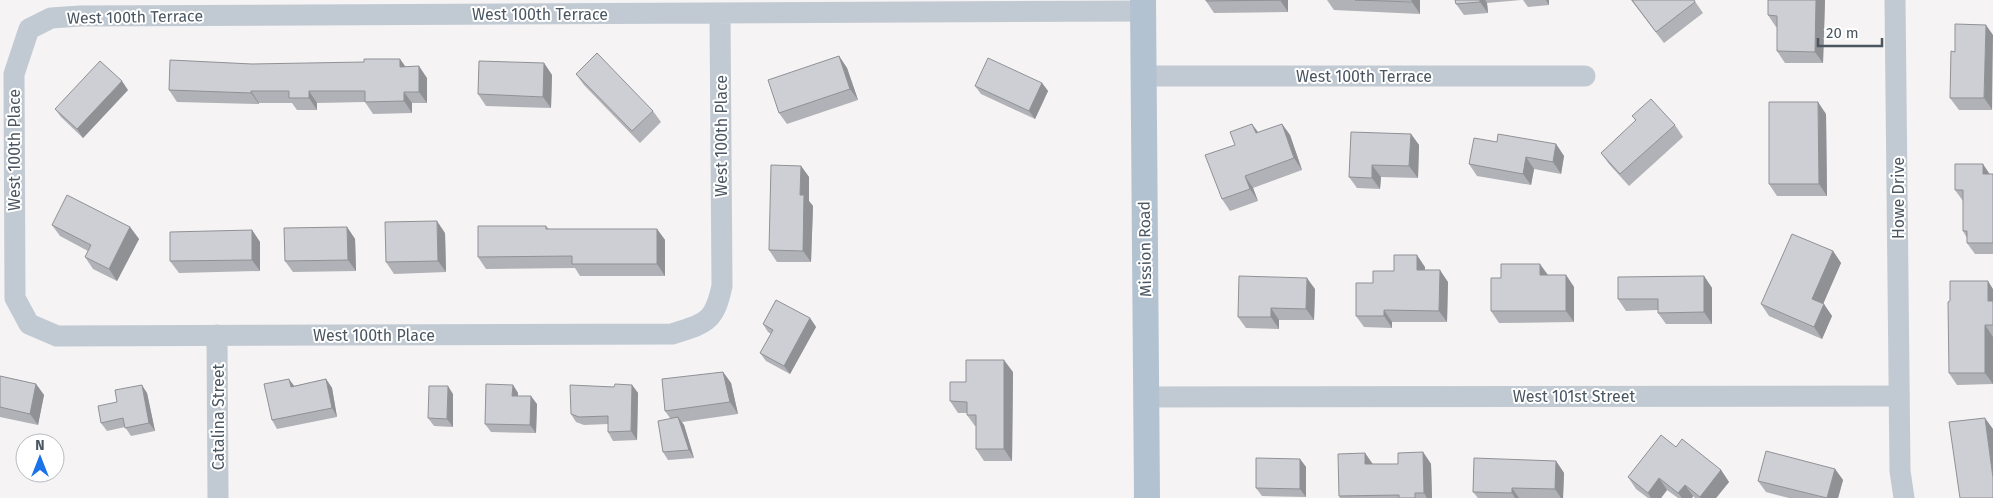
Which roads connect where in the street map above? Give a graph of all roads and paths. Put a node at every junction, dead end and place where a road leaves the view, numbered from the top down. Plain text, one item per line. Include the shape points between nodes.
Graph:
1 (1895, 0) edge
2 (1144, 6) edge
3 (720, 13) junction
4 (29, 30) joint
5 (1144, 76) junction
6 (1585, 76) dead end
7 (218, 335) junction
8 (1900, 396) junction
9 (1147, 397) junction
10 (218, 498) edge
11 (1148, 498) edge
12 (1904, 498) edge

1 - 8 street, Howe Drive
2 - 3 street, West 100th Terrace
2 - 5 main road, Mission Road
3 - 4 street, West 100th Terrace via 80,16 51,18
3 - 7 street, West 100th Place via 722,286 718,307 705,323 672,334
4 - 7 street, West 100th Place via 14,74 15,298 29,324 58,336
5 - 6 street, West 100th Terrace
5 - 9 main road, Mission Road
7 - 10 street, Catalina Street
8 - 9 street, West 101st Street
8 - 12 street via 1900,471
9 - 11 main road, Mission Road

